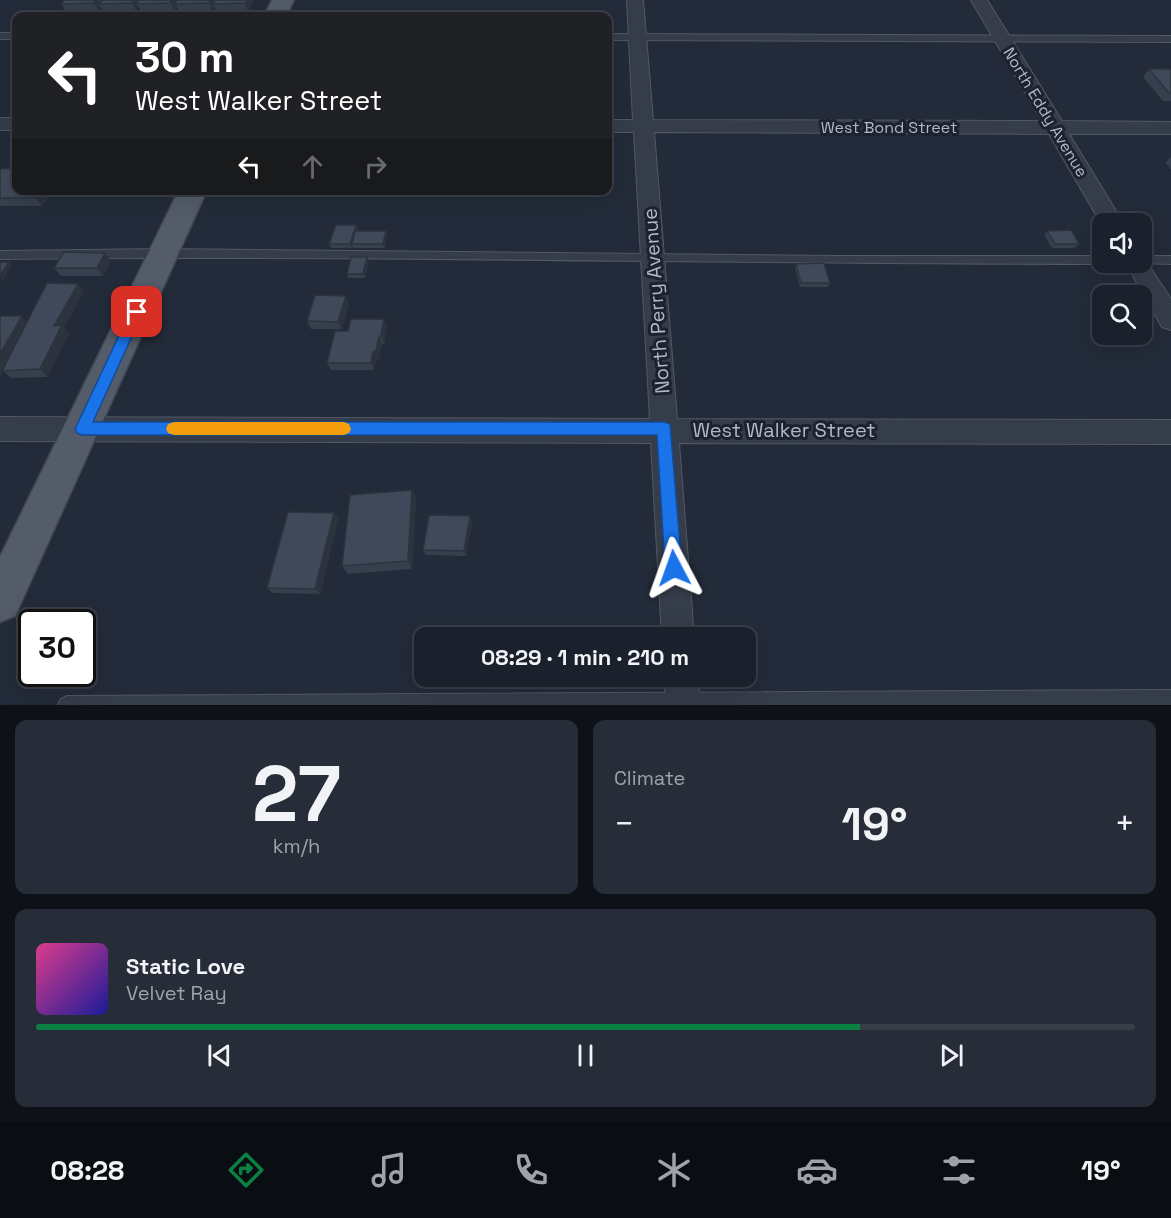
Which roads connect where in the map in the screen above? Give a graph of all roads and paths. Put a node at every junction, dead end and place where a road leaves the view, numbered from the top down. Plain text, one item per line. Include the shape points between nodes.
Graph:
1 (635, 0) edge
2 (979, 0) edge
3 (612, 37) edge
4 (637, 38) junction
5 (1002, 38) junction
6 (1171, 39) edge
7 (612, 126) edge
8 (643, 126) junction
9 (1055, 127) junction
10 (1171, 128) edge
11 (191, 195) edge
12 (1106, 213) edge
13 (164, 253) junction
14 (0, 255) edge
15 (653, 257) junction
16 (1092, 260) edge
17 (1152, 260) edge
18 (1171, 260) edge
19 (1143, 273) edge
20 (1171, 320) edge
21 (0, 429) edge
22 (82, 429) junction
23 (664, 429) junction
24 (1171, 432) edge
25 (0, 602) edge
26 (677, 627) edge
27 (682, 694) edge
28 (1171, 699) edge
29 (67, 705) edge

1 - 4 street, North Perry Avenue
2 - 5 street, North Eddy Avenue
3 - 4 lane
4 - 5 lane
4 - 8 street, North Perry Avenue
5 - 6 lane
5 - 9 street, North Eddy Avenue
7 - 8 street, West Bond Street
8 - 9 street, West Bond Street
8 - 15 street, North Perry Avenue
9 - 10 street, West Bond Street
9 - 12 street, North Eddy Avenue
11 - 13 main road
13 - 14 lane
13 - 15 lane
13 - 22 main road
15 - 16 lane
15 - 23 street, North Perry Avenue
17 - 18 lane
19 - 20 street
21 - 22 street, West Walker Street
22 - 23 street, West Walker Street
22 - 25 main road
23 - 24 street, West Walker Street
23 - 26 street, North Perry Avenue
27 - 28 lane
27 - 29 lane

